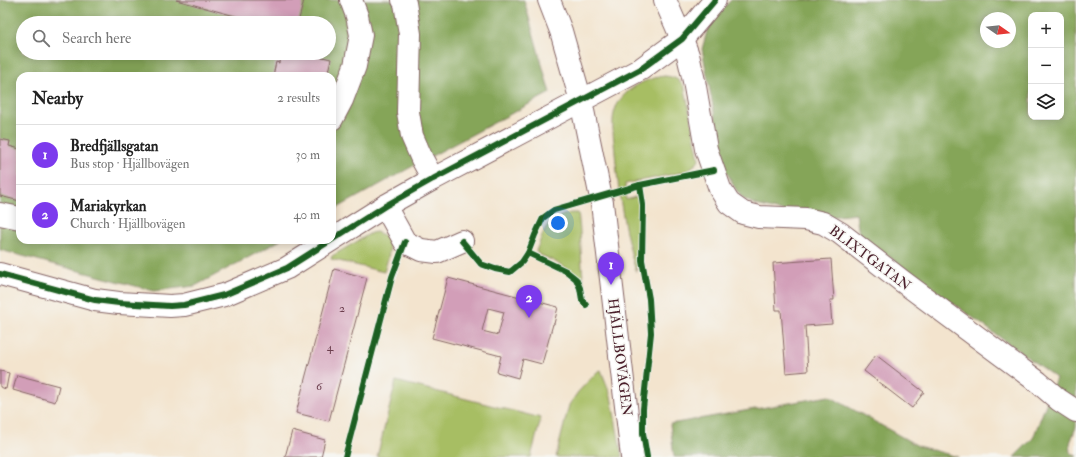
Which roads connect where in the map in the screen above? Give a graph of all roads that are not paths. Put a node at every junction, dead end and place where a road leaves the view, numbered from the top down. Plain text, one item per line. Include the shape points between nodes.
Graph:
1 (351, 0) edge
2 (403, 0) edge
3 (549, 0) edge
4 (665, 0) edge
5 (715, 0) edge
6 (682, 39) junction
7 (581, 102) junction
8 (336, 111) edge
9 (433, 179) junction
10 (385, 206) junction
11 (0, 214) edge
12 (16, 217) edge
13 (336, 237) edge
14 (462, 241) dead end
15 (325, 244) edge
16 (0, 274) edge
17 (1076, 412) edge
18 (632, 457) edge

1 - 8 street via 361,35 355,66
2 - 9 street via 410,34 408,112 412,136
3 - 7 street, HJÄLLBOVÄGEN
4 - 6 street, BLIXTGATAN
5 - 6 street
6 - 7 street via 641,69
6 - 17 street, BLIXTGATAN via 694,81 706,149 720,189 729,203 742,213 759,217 806,219 823,223 840,233
7 - 9 street
7 - 18 street, HJÄLLBOVÄGEN via 602,203
9 - 10 street
10 - 13 street
10 - 14 street via 404,242 421,250 437,252
11 - 12 street
15 - 16 street via 287,268 224,295 170,306 95,300

